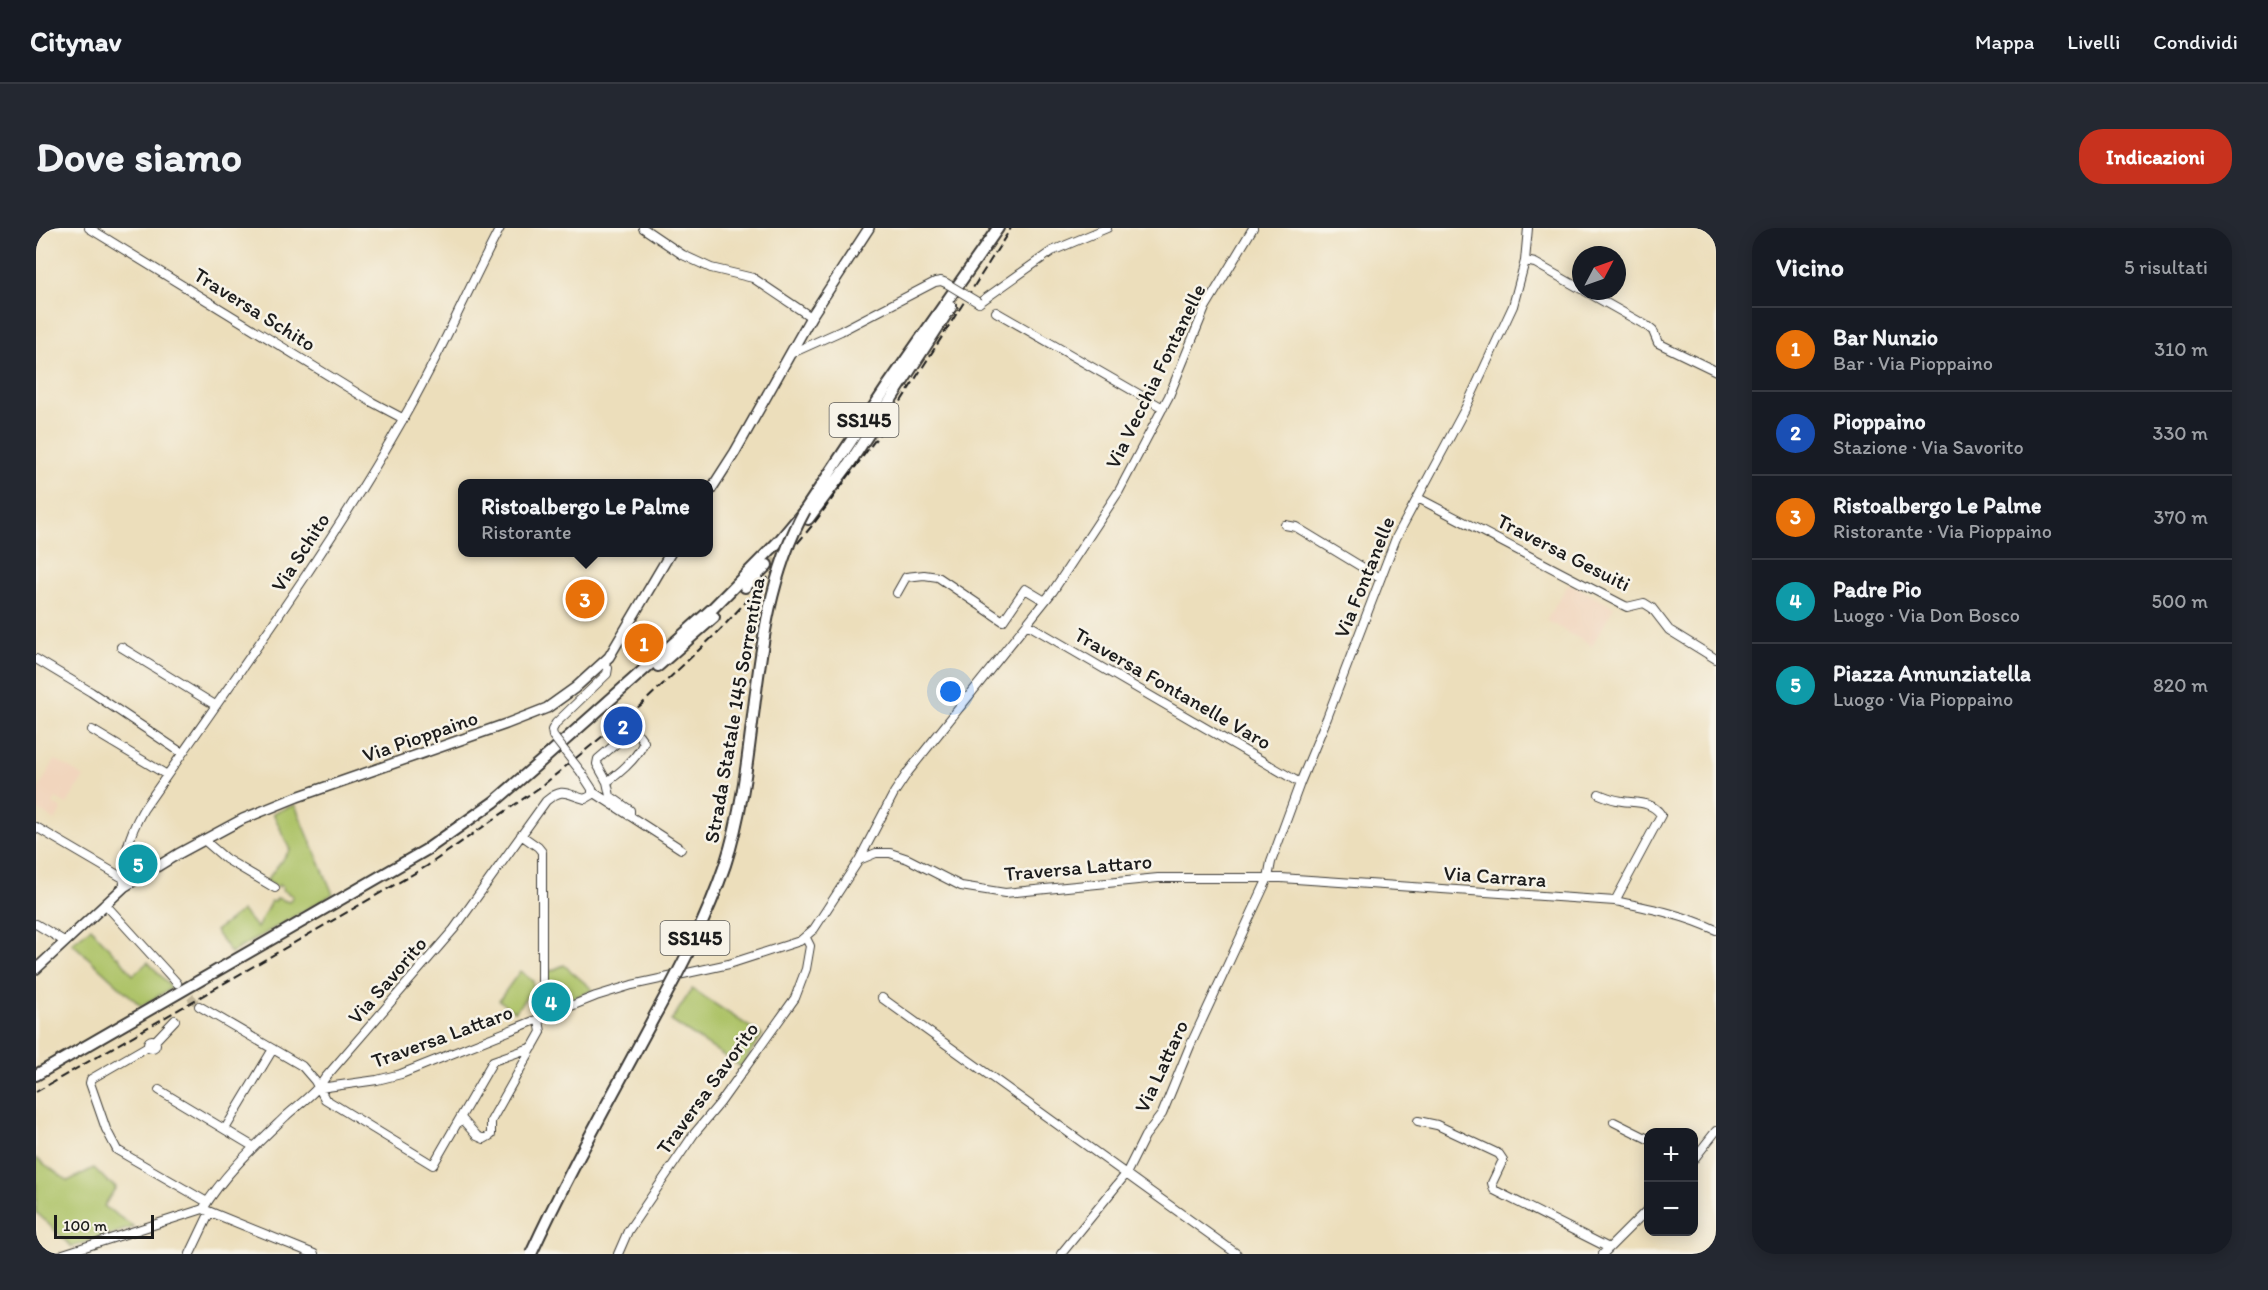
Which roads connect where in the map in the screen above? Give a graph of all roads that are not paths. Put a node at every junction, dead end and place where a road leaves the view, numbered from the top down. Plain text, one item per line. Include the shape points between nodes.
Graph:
1 (89, 228) edge
2 (500, 228) edge
3 (643, 228) edge
4 (869, 228) edge
5 (998, 228) edge
6 (1107, 228) edge
7 (1253, 228) edge
8 (1528, 228) edge
9 (1525, 261) junction
10 (970, 269) junction
11 (1572, 284) edge
12 (1601, 300) edge
13 (996, 312) dead end
14 (811, 317) junction
15 (792, 353) junction
16 (1716, 371) edge
17 (1163, 408) junction
18 (404, 419) junction
19 (713, 486) edge
20 (1418, 498) junction
21 (806, 514) junction
22 (1285, 525) dead end
23 (668, 557) edge
24 (767, 565) tunnel mouth
25 (1380, 578) junction
26 (897, 593) dead end
27 (1045, 602) junction
28 (1028, 624) junction
29 (121, 647) dead end
30 (36, 659) edge
31 (1716, 659) edge
32 (604, 663) junction
33 (613, 697) junction
34 (215, 705) junction
35 (92, 730) dead end
36 (182, 753) junction
37 (167, 775) junction
38 (607, 782) junction
39 (1300, 783) junction
40 (593, 792) junction
41 (1599, 794) dead end
42 (630, 816) junction
43 (36, 827) edge
44 (521, 835) junction
45 (204, 840) junction
46 (681, 849) dead end
47 (858, 860) junction
48 (1268, 878) junction
49 (124, 883) junction
50 (274, 888) dead end
51 (1615, 901) junction
52 (105, 904) junction
53 (36, 924) edge
54 (1716, 930) edge
55 (806, 938) junction
56 (64, 941) junction
57 (36, 969) edge
58 (177, 983) tunnel mouth
59 (882, 998) dead end
60 (200, 1006) tunnel mouth
61 (540, 1019) junction
62 (175, 1020) dead end
63 (533, 1047) junction
64 (273, 1049) junction
65 (36, 1075) edge
66 (320, 1088) junction
67 (159, 1090) dead end
68 (461, 1118) junction
69 (1418, 1121) dead end
70 (1614, 1122) dead end
71 (225, 1129) junction
72 (1716, 1131) edge
73 (1644, 1137) edge
74 (254, 1147) junction
75 (1698, 1154) edge
76 (1126, 1174) junction
77 (207, 1208) junction
78 (1644, 1213) edge
79 (1606, 1251) edge
80 (63, 1254) edge
81 (190, 1254) edge
82 (314, 1254) edge
83 (531, 1254) edge
84 (618, 1254) edge
85 (1060, 1254) edge
86 (1236, 1254) edge

1 - 18 street, Traversa Schito
2 - 18 street, Via Schito
3 - 14 street via 711,268 753,278
4 - 14 main road
5 - 10 highway, Strada Statale 145 Sorrentina / SS145
6 - 15 street, bridge via 1052,251 980,303 946,283 935,282
7 - 17 street, Via Vecchia Fontanelle via 1206,308
8 - 9 street, Via Fontanelle
9 - 11 street
9 - 20 street, Via Fontanelle via 1513,306 1465,410
10 - 21 highway, Strada Statale 145 Sorrentina / SS145
10 - 21 highway via 952,305 838,480
12 - 16 street via 1647,326 1658,343
13 - 17 street
14 - 15 main road
15 - 19 main road
17 - 27 street, Via Vecchia Fontanelle via 1119,491
18 - 34 street, Via Schito via 284,609
20 - 25 street, Via Fontanelle
20 - 31 street, Traversa Gesuiti via 1621,604 1628,607 1644,603 1670,630
21 - 33 highway via 735,587
21 - 83 highway, Strada Statale 145 Sorrentina / SS145, bridge via 787,545 772,593 742,799 713,899
22 - 25 street via 1296,527
23 - 32 main road, Via Pioppaino
24 - 33 highway via 674,653
25 - 39 street, Via Fontanelle
26 - 27 street via 906,577 934,576 1003,621 1025,589
27 - 28 street, Via Vecchia Fontanelle
28 - 39 street, Traversa Fontanelle Varo
28 - 47 street, Via Vecchia Fontanelle via 908,772
29 - 34 street
30 - 36 street
32 - 40 street, bridge via 607,674 552,730
32 - 45 main road, Via Pioppaino via 547,708 270,808
33 - 65 highway via 494,802 445,838
34 - 36 street, Via Schito
35 - 37 street
36 - 37 street, Via Schito
37 - 49 street, Via Schito via 129,837
38 - 38 street via 641,749 644,742 639,735 632,732 625,736 598,759
38 - 42 street via 610,796 630,810
39 - 48 street, Via Fontanelle
40 - 42 street
40 - 44 street, Via Savorito via 585,799 566,792 550,797
41 - 51 street via 1641,802 1661,815
42 - 46 street
43 - 49 street
44 - 61 street via 542,852
44 - 66 street, Via Savorito via 454,929
45 - 49 main road, Via Pioppaino
45 - 50 street via 226,859
47 - 48 street, Traversa Lattaro via 890,853 961,886 1005,893 1158,878
47 - 55 street
48 - 51 street, Via Carrara
48 - 76 street, Via Lattaro via 1162,1114 1145,1136
49 - 52 main road, Via Pioppaino
51 - 54 street, Via Carrara
52 - 56 main road, Via Pioppaino
52 - 58 street
53 - 56 street
55 - 61 street, Traversa Lattaro via 729,964 632,985
55 - 84 street, Traversa Savorito via 810,946 806,969 795,998 694,1134 628,1231
56 - 57 main road, Via Pioppaino
59 - 76 street
60 - 64 street
61 - 63 street via 541,1032
61 - 66 street, Traversa Lattaro via 402,1074
62 - 77 street via 152,1043 90,1083 117,1150
63 - 68 street via 493,1061
63 - 68 street via 491,1121 489,1137 479,1137
64 - 66 street via 302,1066
64 - 71 street
66 - 68 street via 325,1099 433,1165
66 - 74 street, Via Savorito
67 - 71 street
69 - 79 street via 1437,1125 1499,1154 1503,1160 1492,1183 1494,1190
70 - 73 street
71 - 74 street
72 - 75 street
74 - 77 street, Via Savorito
76 - 85 street, Via Lattaro
76 - 86 street
77 - 80 street
77 - 81 street, Via Savorito
77 - 82 street
78 - 79 street

